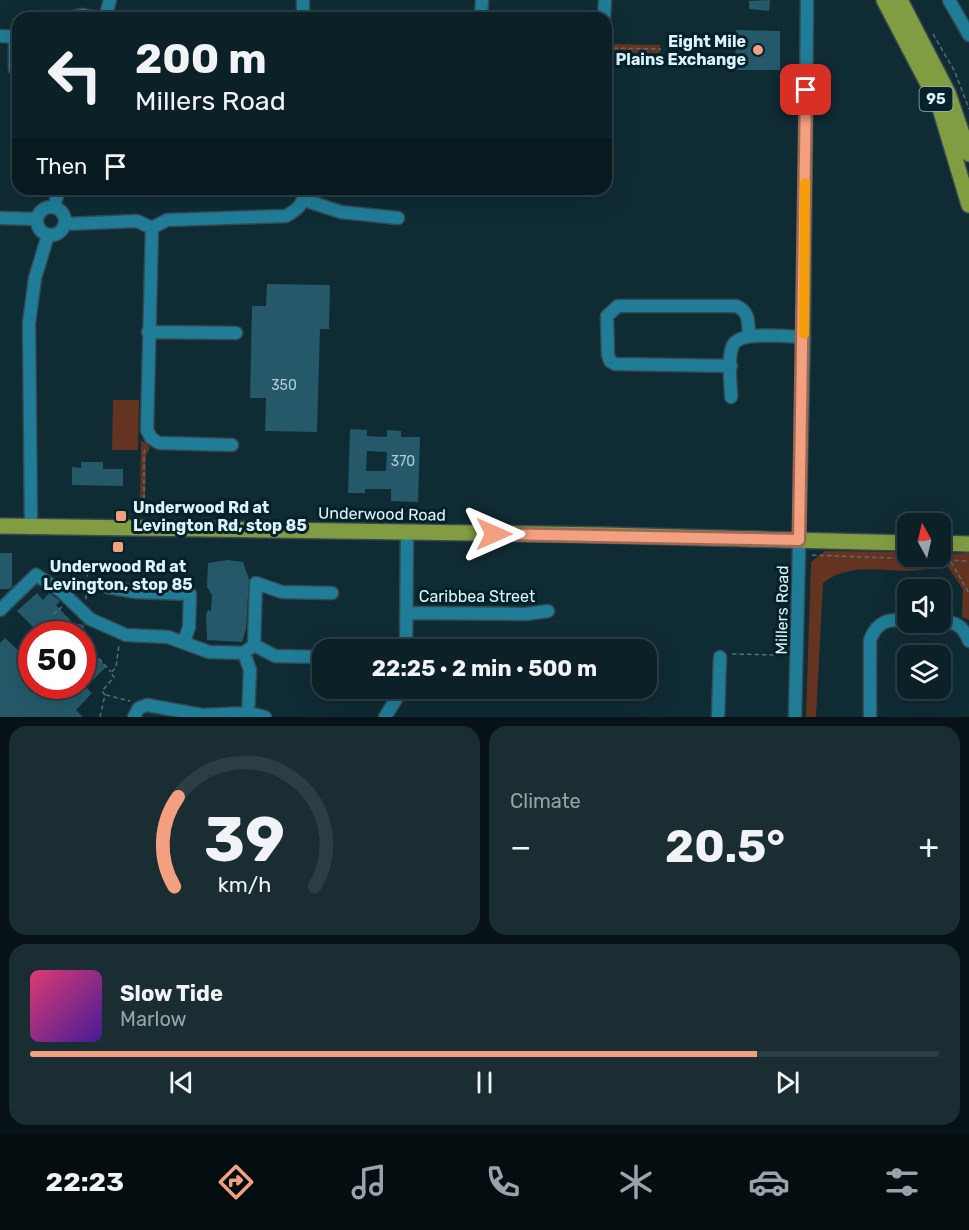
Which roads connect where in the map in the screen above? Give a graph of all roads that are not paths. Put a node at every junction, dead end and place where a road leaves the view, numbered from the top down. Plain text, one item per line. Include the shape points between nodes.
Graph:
1 (807, 0) edge
2 (884, 0) edge
3 (900, 0) edge
4 (949, 0) edge
5 (969, 35) edge
6 (969, 154) edge
7 (57, 195) edge
8 (305, 195) edge
9 (307, 195) edge
10 (969, 205) edge
11 (54, 207) junction
12 (0, 218) edge
13 (398, 218) dead end
14 (36, 219) junction
15 (65, 224) junction
16 (152, 228) junction
17 (48, 236) junction
18 (148, 332) junction
19 (236, 333) dead end
20 (749, 336) junction
21 (804, 337) junction
22 (731, 366) junction
23 (731, 397) dead end
24 (232, 446) dead end
25 (0, 526) edge
26 (31, 528) junction
27 (407, 533) junction
28 (799, 540) junction
29 (897, 543) edge
30 (951, 543) edge
31 (969, 544) edge
32 (107, 587) dead end
33 (332, 593) dead end
34 (0, 610) edge
35 (548, 611) dead end
36 (407, 613) junction
37 (897, 620) edge
38 (951, 622) edge
39 (406, 639) edge
40 (969, 641) edge
41 (184, 642) junction
42 (249, 650) junction
43 (312, 657) edge
44 (720, 657) road end
45 (397, 699) edge
46 (136, 713) edge
47 (248, 715) edge
48 (266, 717) edge
49 (385, 717) edge
50 (718, 717) edge
51 (795, 717) edge
52 (870, 717) edge

1 - 21 street, Millers Road
2 - 10 main road, 95 via 939,105
3 - 6 main road, 95 via 948,93
4 - 5 street
7 - 11 street
8 - 16 street via 298,210 286,216 167,220
9 - 13 street via 341,212
11 - 14 street via 43,209
11 - 15 street via 63,213
12 - 14 street
14 - 17 street via 39,229
15 - 16 street via 137,221
15 - 17 street via 59,233
16 - 18 street
17 - 26 street via 35,278 29,323
18 - 19 street
18 - 24 street via 147,430 151,438 159,443
20 - 21 street
20 - 22 street via 737,339 732,347
20 - 22 street via 747,314 736,306 618,306 608,316 608,356 615,364
21 - 28 street, Millers Road
22 - 23 street
25 - 26 main road, Underwood Road
26 - 27 main road, Underwood Road
27 - 28 main road, Underwood Road
27 - 36 street
28 - 29 main road, Underwood Road
28 - 51 street, Millers Road
30 - 31 main road
32 - 41 street via 190,594 189,627
33 - 42 street via 282,592 256,583
34 - 41 street via 36,575 61,591 90,619 126,635 168,637
35 - 36 street, Caribbea Street
36 - 39 street
37 - 52 street via 883,621 874,628 870,640
38 - 40 street via 964,628
41 - 42 street via 209,652
42 - 43 street via 275,656
42 - 47 street
44 - 50 street
45 - 49 street
46 - 47 street via 147,705 202,715
47 - 48 street

